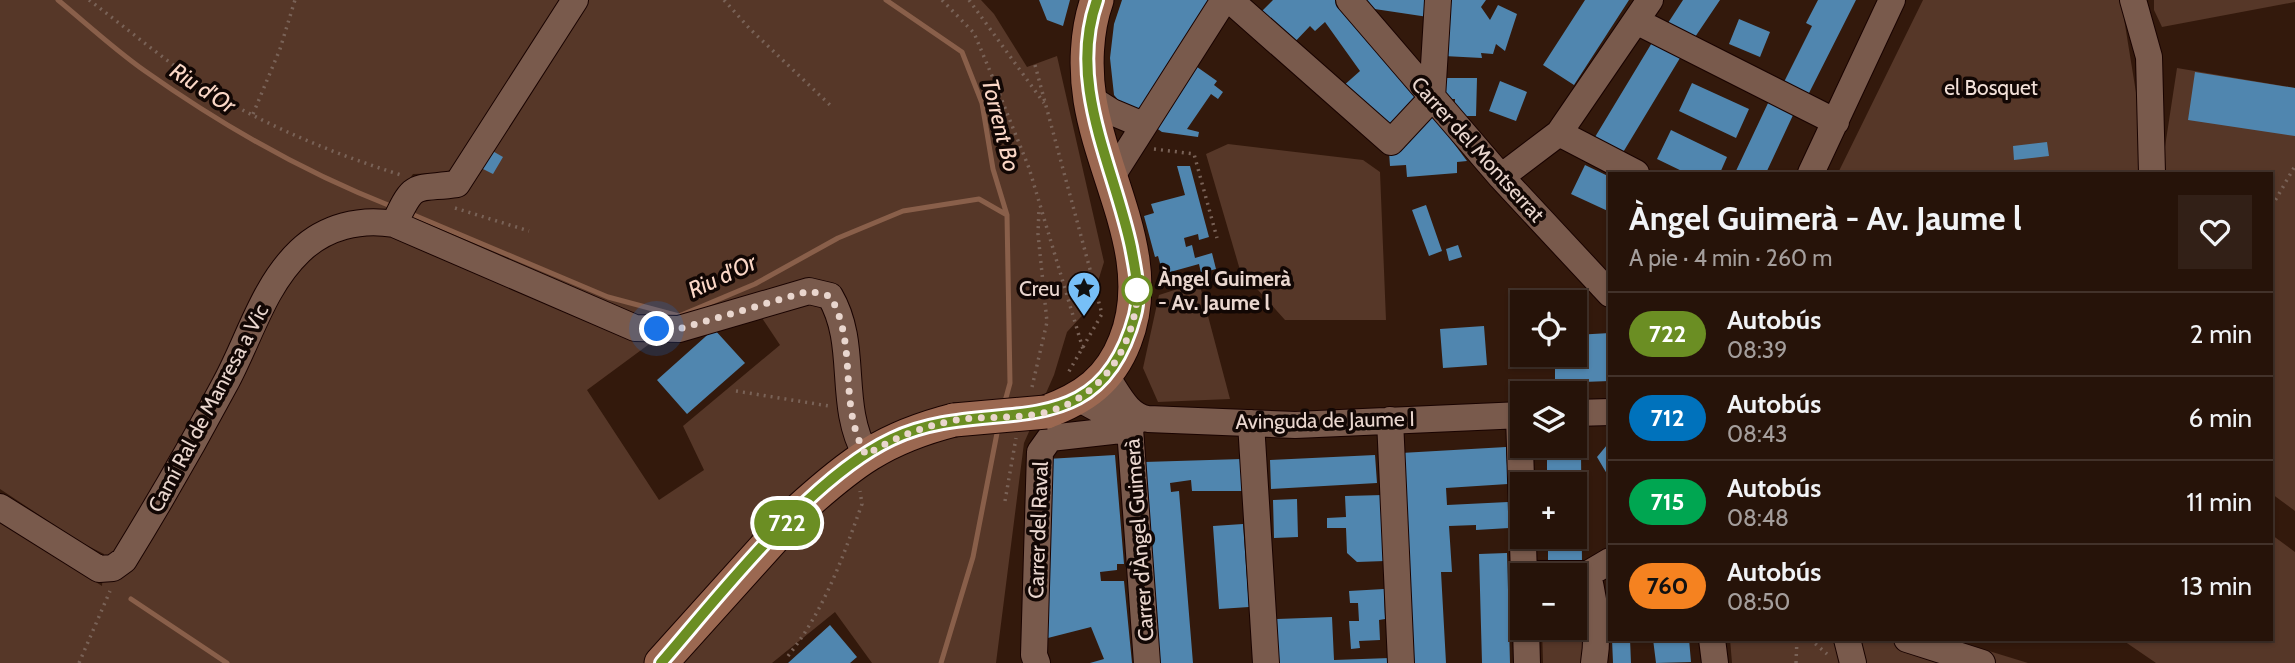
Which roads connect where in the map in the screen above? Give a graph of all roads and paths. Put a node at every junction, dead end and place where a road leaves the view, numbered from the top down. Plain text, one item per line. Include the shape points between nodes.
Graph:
1 (89, 0) edge
2 (295, 0) edge
3 (575, 0) edge
4 (724, 0) edge
5 (942, 0) edge
6 (969, 0) edge
7 (1097, 0) edge
8 (1224, 0) edge
9 (1230, 0) edge
10 (1349, 0) edge
11 (1438, 0) edge
12 (1891, 0) edge
13 (2133, 0) edge
14 (1643, 11) edge
15 (1035, 65) dead end
16 (1090, 98) junction
17 (1432, 98) junction
18 (830, 105) dead end
19 (1047, 106) junction
20 (253, 114) junction
21 (1836, 122) junction
22 (1559, 134) junction
23 (1138, 135) junction
24 (2295, 166) edge
25 (2159, 169) edge
26 (1634, 172) edge
27 (1811, 172) edge
28 (1501, 177) junction
29 (1111, 179) junction
30 (421, 189) junction
31 (1040, 202) junction
32 (2273, 204) edge
33 (395, 221) junction
34 (529, 231) dead end
35 (1217, 238) dead end
36 (1608, 293) edge
37 (1083, 349) junction
38 (1105, 376) junction
39 (736, 391) dead end
40 (1078, 398) junction
41 (849, 409) junction
42 (1032, 411) junction
43 (1608, 412) edge
44 (1587, 413) edge
45 (1510, 415) edge
46 (1133, 420) junction
47 (1390, 421) junction
48 (1251, 423) junction
49 (1521, 458) edge
50 (856, 462) junction
51 (1005, 501) dead end
52 (0, 507) edge
53 (1524, 563) edge
54 (106, 568) junction
55 (1599, 568) edge
56 (1526, 640) edge
57 (1712, 641) edge
58 (1797, 641) edge
59 (1815, 641) edge
60 (1913, 641) edge
61 (1845, 654) edge
62 (788, 656) dead end
63 (79, 663) edge
64 (661, 663) edge
65 (1037, 663) edge
66 (1147, 663) edge
67 (1265, 663) edge
68 (1401, 663) edge
69 (1527, 663) edge
70 (1594, 663) edge
71 (1715, 663) edge
72 (1796, 663) edge
73 (1982, 663) edge

1 - 20 path via 176,66
2 - 20 path
3 - 30 street via 457,184
4 - 18 path
5 - 31 path via 974,33
6 - 19 path
7 - 16 main road via 1087,56
8 - 23 street
9 - 17 street via 1391,142
10 - 17 street, Carrer del Montserrat
11 - 17 street
12 - 21 street
13 - 25 street via 2149,57
14 - 21 street
14 - 22 street
15 - 19 path
16 - 23 street
16 - 29 main road
17 - 28 street, Carrer del Montserrat
19 - 37 path via 1102,314
20 - 30 path via 321,147 405,176
21 - 27 street
22 - 26 street
22 - 28 street
23 - 29 street
23 - 35 path via 1194,154
24 - 32 path
28 - 36 street, Carrer del Montserrat
29 - 38 main road via 1125,218 1138,286 1135,314 1118,359
30 - 33 street
30 - 34 path via 454,207
31 - 37 path
31 - 42 path via 1038,234 1046,321
33 - 41 street via 635,328 679,329 809,291 830,296 841,315
33 - 54 street, Camí Ral de Manresa a Vic via 333,228 302,249 278,274 225,384 138,537 124,560
37 - 40 path via 1069,370
38 - 40 main road
38 - 46 street
39 - 41 path
40 - 42 main road
40 - 46 street
41 - 50 street via 859,442
42 - 50 main road, bridge via 954,420 915,430
42 - 51 path
43 - 44 street
45 - 47 street, Avinguda de Jaume I
46 - 48 street, Avinguda de Jaume I
46 - 65 street, Carrer del Raval via 1050,438 1040,452
46 - 66 street, Carrer d'Àngel Guimerà
47 - 48 street, Avinguda de Jaume I
47 - 68 street
48 - 67 street
49 - 53 street
50 - 62 path via 862,504 827,592 808,630
50 - 64 main road via 797,511
52 - 54 street
54 - 63 path via 109,592
55 - 70 street
56 - 69 street
57 - 71 street
58 - 72 path
59 - 61 path
60 - 73 street

